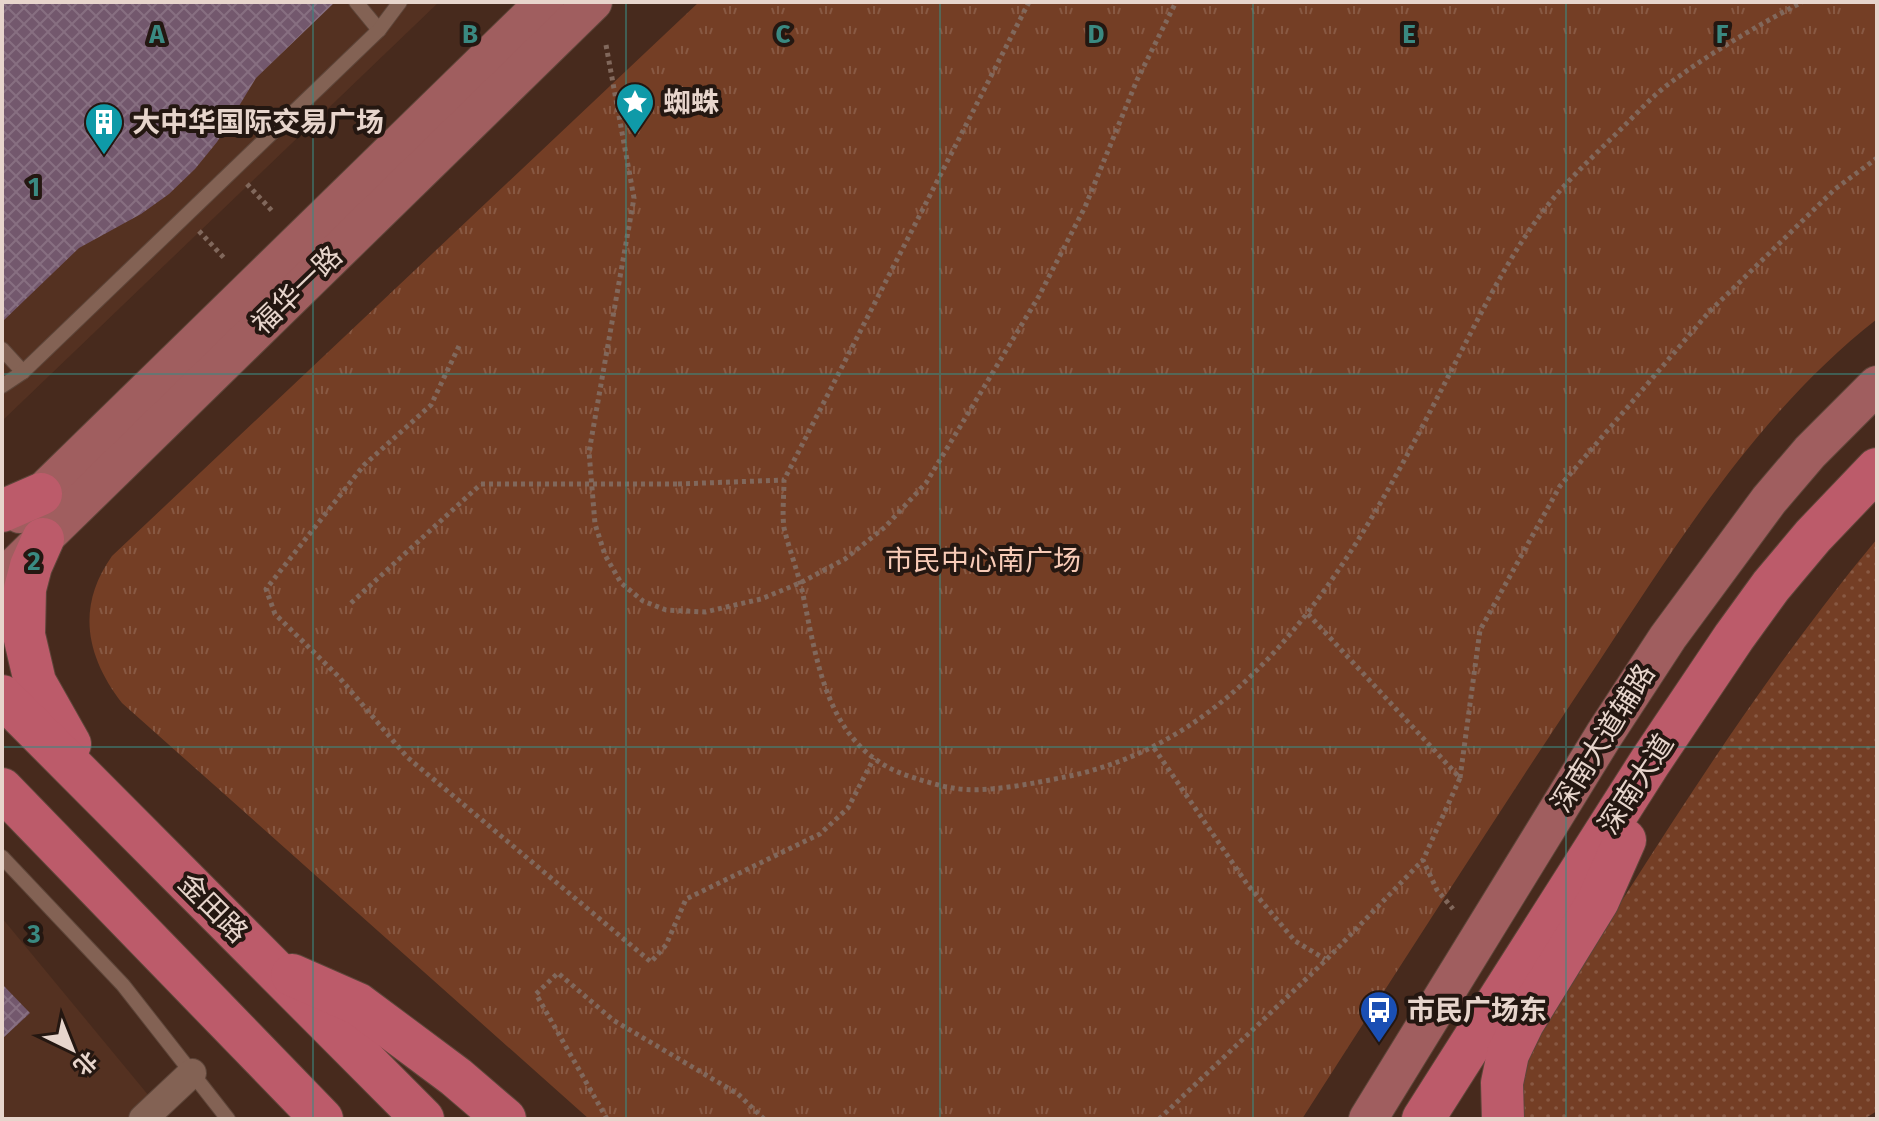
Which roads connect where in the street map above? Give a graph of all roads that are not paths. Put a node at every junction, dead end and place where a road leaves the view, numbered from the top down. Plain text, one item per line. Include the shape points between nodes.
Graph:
1 (356, 2) edge
2 (400, 2) edge
3 (545, 2) edge
4 (593, 2) edge
5 (379, 30) junction
6 (2, 349) edge
7 (23, 372) junction
8 (1877, 385) edge
9 (2, 386) edge
10 (1877, 469) edge
11 (41, 494) junction
12 (2, 511) edge
13 (2, 531) edge
14 (43, 539) junction
15 (2, 579) edge
16 (2, 696) edge
17 (1650, 762) junction
18 (92, 788) junction
19 (2, 789) edge
20 (2, 857) edge
21 (271, 965) junction
22 (235, 1031) junction
23 (192, 1073) junction
24 (143, 1119) edge
25 (228, 1119) edge
26 (284, 1119) edge
27 (322, 1119) edge
28 (423, 1119) edge
29 (505, 1119) edge
30 (1368, 1119) edge
31 (1423, 1119) edge
32 (1503, 1119) edge

1 - 5 lane
2 - 5 lane
3 - 11 street, 福华一路
4 - 14 street, 福华一路
5 - 7 lane
6 - 7 lane
7 - 9 lane
8 - 30 street, 深南大道辅路 via 1769,500 1668,637
10 - 17 main road, 深南大道 via 1771,586
11 - 12 main road
11 - 13 street, 福华一路
14 - 15 street, 福华一路
14 - 18 main road via 25,589 24,635 35,682
16 - 18 main road, 金田路
17 - 31 main road, 深南大道
17 - 32 main road via 1627,836 1598,901 1508,1054
18 - 21 main road, 金田路
19 - 22 main road
20 - 23 lane via 123,985
21 - 28 main road, 金田路
21 - 29 main road via 358,1004
22 - 26 main road
22 - 27 main road
23 - 24 street
23 - 25 lane

